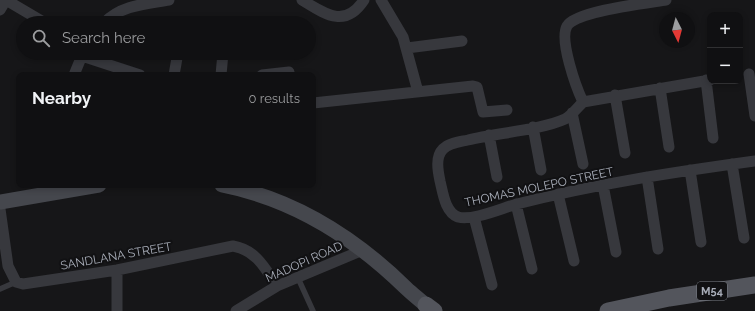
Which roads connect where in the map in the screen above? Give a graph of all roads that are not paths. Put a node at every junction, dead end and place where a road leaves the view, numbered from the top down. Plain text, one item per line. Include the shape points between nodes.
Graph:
1 (6, 0) edge
2 (169, 0) edge
3 (302, 0) edge
4 (364, 0) edge
5 (381, 0) edge
6 (666, 0) edge
7 (0, 10) edge
8 (32, 16) edge
9 (111, 16) edge
10 (462, 41) dead end
11 (407, 48) junction
12 (80, 60) edge
13 (99, 60) edge
14 (177, 60) edge
15 (222, 60) edge
16 (75, 72) edge
17 (132, 72) edge
18 (175, 72) edge
19 (221, 72) edge
20 (748, 74) edge
21 (707, 80) edge
22 (708, 84) edge
23 (660, 88) junction
24 (418, 92) junction
25 (615, 95) junction
26 (583, 102) junction
27 (316, 103) edge
28 (507, 110) dead end
29 (572, 113) junction
30 (755, 116) edge
31 (534, 127) junction
32 (489, 135) junction
33 (713, 138) dead end
34 (669, 146) dead end
35 (625, 153) dead end
36 (755, 161) edge
37 (582, 164) dead end
38 (732, 164) junction
39 (541, 170) dead end
40 (690, 170) junction
41 (496, 177) dead end
42 (647, 177) junction
43 (602, 185) junction
44 (82, 188) edge
45 (233, 188) edge
46 (558, 194) junction
47 (0, 202) edge
48 (516, 204) junction
49 (0, 209) edge
50 (474, 217) junction
51 (744, 238) dead end
52 (701, 242) dead end
53 (658, 249) dead end
54 (363, 250) junction
55 (616, 252) dead end
56 (574, 260) dead end
57 (532, 269) dead end
58 (118, 270) junction
59 (298, 278) junction
60 (16, 282) junction
61 (492, 285) dead end
62 (755, 285) edge
63 (277, 286) junction
64 (0, 289) edge
65 (755, 293) edge
66 (427, 310) edge
67 (117, 311) edge
68 (236, 311) edge
69 (313, 311) edge
70 (608, 311) edge
71 (653, 311) edge

1 - 7 street
1 - 8 street
2 - 9 street via 121,10
3 - 4 street via 324,13 344,17 353,13
5 - 11 street
6 - 26 street via 591,13 571,21 566,27 571,72
10 - 11 street
11 - 24 street
12 - 16 street
13 - 17 street
14 - 18 street
15 - 19 street
20 - 30 street
21 - 23 street
22 - 33 street
23 - 25 street
23 - 34 street
24 - 27 street
24 - 28 street via 473,86 476,87 483,112
25 - 26 street
25 - 35 street
26 - 29 street, THOMAS MOLEPO STREET
29 - 31 street, THOMAS MOLEPO STREET via 566,118
29 - 37 street
31 - 32 street, THOMAS MOLEPO STREET
31 - 39 street
32 - 41 street
32 - 50 street, THOMAS MOLEPO STREET via 448,145 439,155 438,174 448,208 459,217
36 - 38 street, THOMAS MOLEPO STREET
38 - 40 street, THOMAS MOLEPO STREET
38 - 51 street
40 - 42 street, THOMAS MOLEPO STREET
40 - 52 street
42 - 43 street, THOMAS MOLEPO STREET
42 - 53 street
43 - 46 street, THOMAS MOLEPO STREET
43 - 55 street
44 - 47 street
45 - 54 street via 295,208 336,230
46 - 48 street, THOMAS MOLEPO STREET
46 - 56 street
48 - 50 street, THOMAS MOLEPO STREET
48 - 57 street
49 - 60 street via 8,266
50 - 61 street
54 - 59 street, MADOPI ROAD
54 - 66 street
58 - 60 street, SANDLANA STREET via 32,284
58 - 63 street, SANDLANA STREET via 233,246 255,255
58 - 67 street
59 - 63 street, MADOPI ROAD
59 - 69 lane
60 - 64 lane
62 - 70 main road, M54 via 669,298
63 - 68 street, MADOPI ROAD
65 - 71 main road, M54

